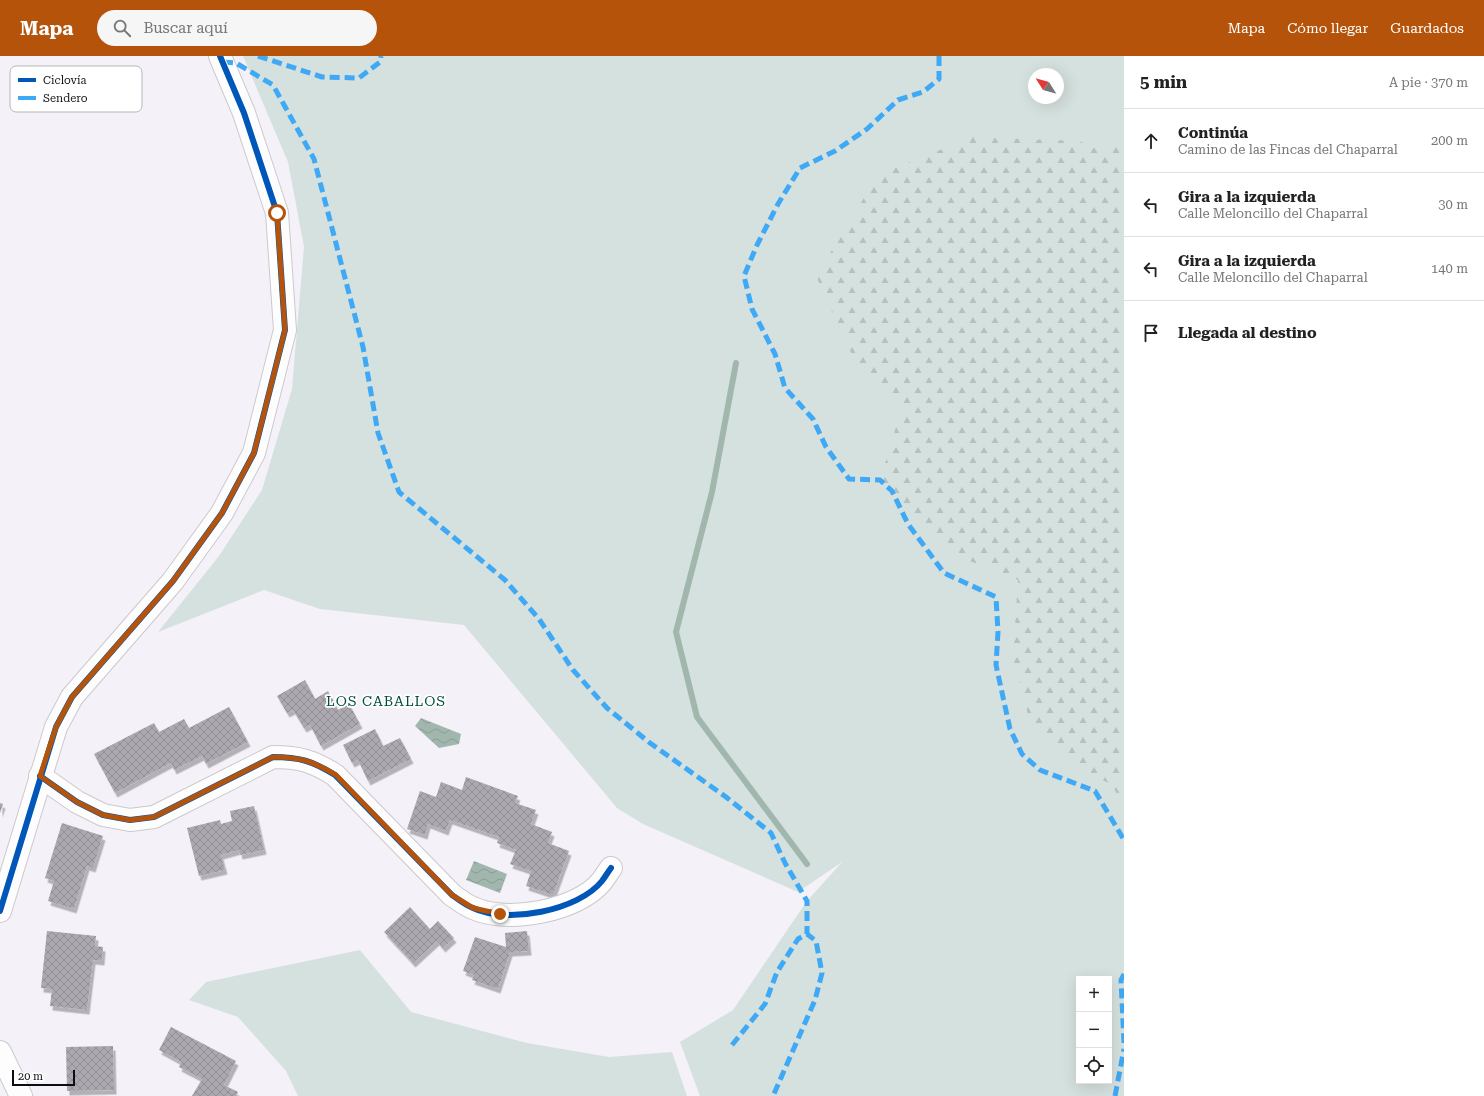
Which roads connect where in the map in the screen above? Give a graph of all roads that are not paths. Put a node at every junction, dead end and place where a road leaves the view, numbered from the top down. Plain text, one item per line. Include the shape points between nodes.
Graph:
1 (220, 56) edge
2 (40, 776) junction
3 (611, 868) dead end
4 (0, 911) edge
5 (0, 1052) edge
6 (21, 1096) edge

1 - 2 street via 244,113 277,213 285,330 254,453 222,513 173,581 72,697 56,727
2 - 3 street via 77,802 103,815 130,820 154,817 273,757 300,758 318,764 336,775 452,895 473,908 500,914 532,914 560,908 602,882
2 - 4 street
5 - 6 street

